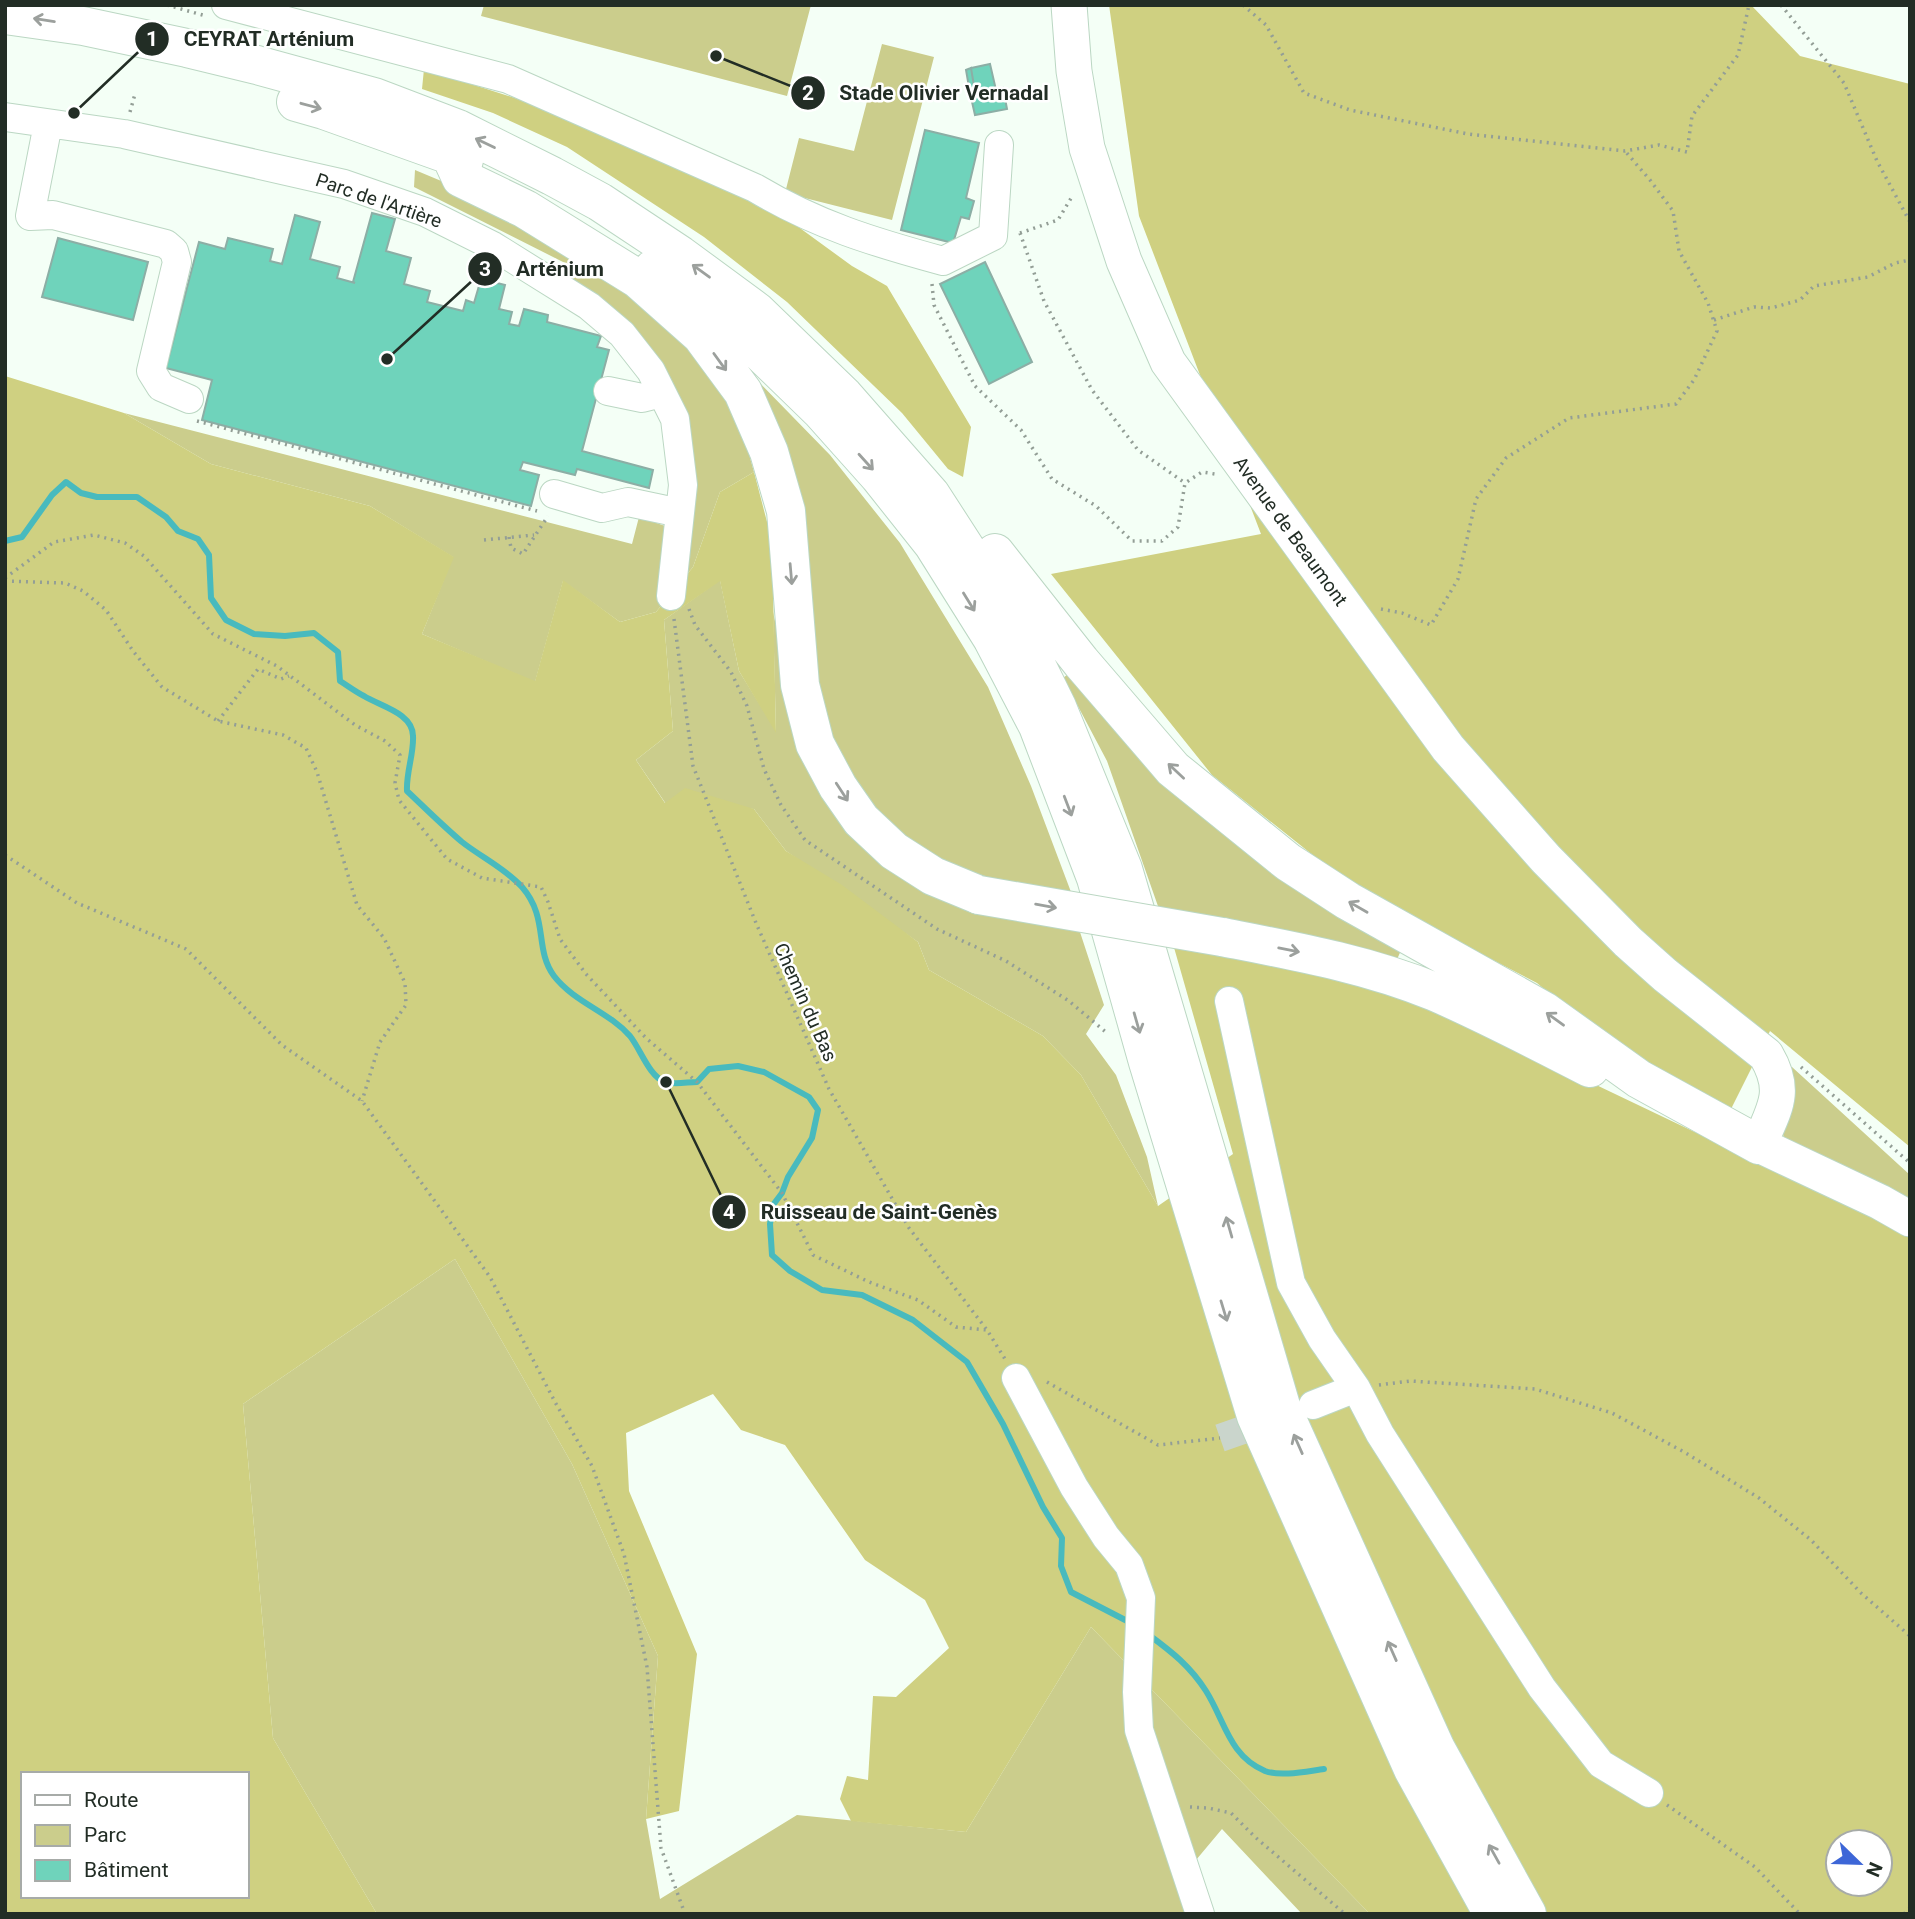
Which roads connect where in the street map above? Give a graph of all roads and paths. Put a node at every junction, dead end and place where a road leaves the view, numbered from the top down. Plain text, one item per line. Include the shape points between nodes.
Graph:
1 (104, 5) edge
2 (226, 5) edge
3 (1069, 5) edge
4 (1243, 5) edge
5 (1749, 5) edge
6 (1781, 5) edge
7 (5, 15) edge
8 (5, 40) edge
9 (374, 97) junction
10 (5, 117) edge
11 (48, 124) junction
12 (999, 145) dead end
13 (1625, 151) junction
14 (450, 154) junction
15 (1075, 190) dead end
16 (1910, 222) edge
17 (1037, 229) dead end
18 (1020, 233) dead end
19 (929, 257) junction
20 (1910, 260) edge
21 (1714, 320) junction
22 (608, 391) dead end
23 (662, 394) junction
24 (844, 396) junction
25 (189, 399) joint
26 (554, 494) dead end
27 (680, 513) junction
28 (535, 535) junction
29 (509, 537) junction
30 (484, 540) dead end
31 (5, 580) edge
32 (671, 596) joint
33 (1380, 609) dead end
34 (290, 676) junction
35 (218, 722) junction
36 (5, 855) edge
37 (1228, 1001) dead end
38 (362, 1101) junction
39 (1759, 1145) junction
40 (1910, 1219) edge
41 (986, 1330) junction
42 (1016, 1378) junction
43 (1356, 1388) junction
44 (1313, 1405) dead end
45 (1220, 1438) tunnel mouth
46 (1910, 1636) edge
47 (1649, 1793) joint
48 (1163, 1806) junction
49 (1910, 1908) edge
50 (685, 1914) edge
51 (1200, 1914) edge
52 (1345, 1914) edge
53 (1493, 1914) edge
54 (1527, 1914) edge
55 (1800, 1914) edge
56 (1904, 1914) edge

1 - 9 highway via 360,76
2 - 19 street via 508,79 755,188 792,210 867,240
3 - 39 main road, Avenue de Beaumont via 1087,148 1124,261 1168,362 1448,748 1546,859 1665,975 1766,1055 1779,1087
4 - 13 path via 1266,25 1304,93 1350,110 1468,134
5 - 13 path via 1738,55 1692,116 1687,152 1659,145
6 - 16 path via 1844,83 1877,161
9 -> 7 highway via 199,51
8 -> 14 highway via 223,83 324,110
24 -> 9 highway via 756,311 600,202 458,129
10 - 11 street, Parc de l'Artière
11 - 23 street, Parc de l'Artière via 124,134 344,184 425,212 493,246 589,306 622,334 651,371
11 - 25 street via 30,216 53,215 166,244 174,251 177,262 151,371 161,387
12 - 19 street via 993,236 943,261
13 - 21 path via 1673,211 1679,251
14 -> 39 highway, bridge via 461,178 525,209 638,279 701,335 743,393 769,452 786,511 800,685 815,744 861,820 894,851 933,876 979,895 1311,954 1381,973 1435,992 1715,1129
14 -> 53 highway via 579,220 670,280 753,345 821,411 886,485 933,544 992,638 1038,726 1096,878 1256,1416 1413,1769
15 - 17 path via 1058,220
18 - 19 path via 1044,302 1092,390 1138,450 1185,483 1178,527 1162,541 1132,541 1096,506 1052,478 1021,430 975,386 934,305
20 - 21 path via 1868,276 1814,286 1800,300 1771,308 1754,307
21 - 33 path via 1717,331 1694,380 1676,404 1569,418 1506,458 1476,499 1458,579 1431,625
22 - 23 street via 642,398
23 - 27 street, Parc de l'Artière via 675,419 683,485
39 -> 24 highway via 1639,1079 1544,1011 1348,901 1288,862 1173,769 1081,662 944,484 902,437
54 -> 24 highway via 1436,1749 1281,1406 1123,869 1058,707 1022,636 931,495
25 - 28 path via 198,423 550,514
26 - 27 street via 602,508 628,502
27 - 32 street, Parc de l'Artière
28 - 29 path
28 - 29 path via 523,554 511,548
29 - 30 path
31 - 34 path via 54,542 94,535 125,543 144,556 213,634
31 - 35 path via 65,583 83,591 106,610 162,687
32 - 41 path, Chemin du Bas via 693,766 756,923 829,1089 909,1228
34 - 35 path via 281,679 258,669
34 - 41 path via 400,755 395,783 399,800 447,859 482,878 541,887 559,939 646,1038 697,1082 782,1193 813,1255 918,1300 956,1327
35 - 38 path via 283,735 306,748 357,905 384,938 405,982 405,1005 380,1042
36 - 38 path via 77,903 186,950 282,1045
37 - 43 street via 1292,1283 1322,1339
38 - 50 path via 490,1277 592,1466 630,1580 648,1667 661,1848
39 - 40 main road
41 - 42 path, Chemin du Bas
42 - 45 path via 1043,1380 1158,1445
42 - 48 street via 1073,1487 1129,1565 1141,1598 1139,1730
43 - 44 street
43 - 46 path via 1410,1381 1535,1389 1612,1413 1759,1498 1811,1540
43 - 47 street via 1380,1434 1542,1688 1601,1764
47 - 55 path via 1755,1867
48 - 51 street
48 - 52 path via 1231,1813
49 - 56 path

